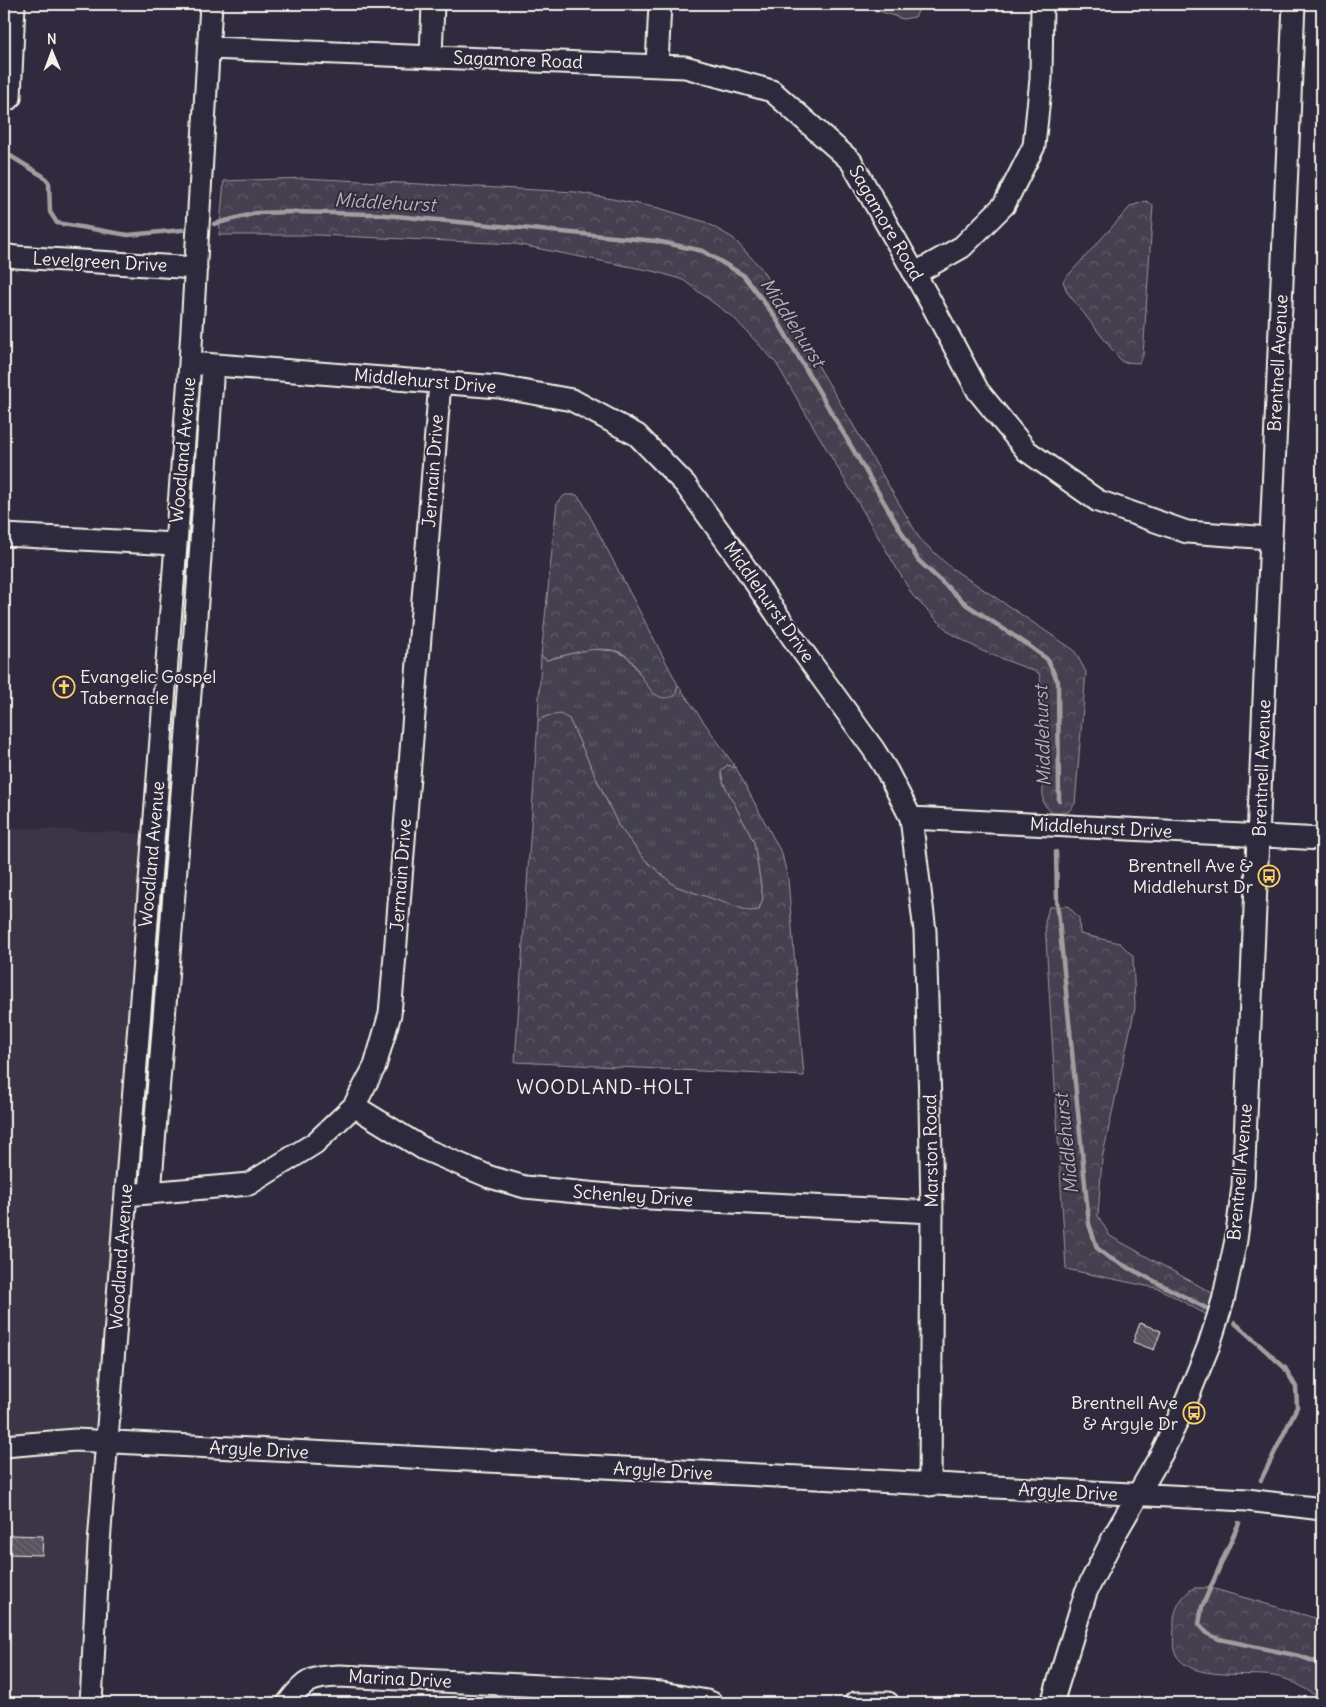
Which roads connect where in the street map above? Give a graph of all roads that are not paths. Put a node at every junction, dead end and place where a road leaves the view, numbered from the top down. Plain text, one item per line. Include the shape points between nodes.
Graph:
1 (14, 4) edge
2 (211, 4) edge
3 (433, 4) edge
4 (660, 4) edge
5 (1042, 4) edge
6 (1294, 4) edge
7 (210, 48) junction
8 (431, 57) junction
9 (657, 66) junction
10 (10, 98) dead end
11 (4, 255) edge
12 (196, 268) junction
13 (914, 274) junction
14 (190, 363) junction
15 (213, 364) junction
16 (440, 382) junction
17 (4, 535) edge
18 (1270, 538) junction
19 (175, 544) junction
20 (911, 818) junction
21 (1259, 836) junction
22 (1322, 839) edge
23 (354, 1106) junction
24 (150, 1193) junction
25 (126, 1195) junction
26 (932, 1212) junction
27 (107, 1442) junction
28 (4, 1446) edge
29 (930, 1485) junction
30 (1136, 1496) junction
31 (1322, 1509) edge
32 (294, 1695) edge
33 (91, 1703) edge
34 (712, 1703) edge
35 (855, 1703) edge
36 (888, 1703) edge
37 (1052, 1703) edge

1 - 10 street
2 - 7 street, Woodland Avenue
3 - 8 street
4 - 9 street
5 - 13 street via 1041,79 1034,146 1004,205 962,247
6 - 18 street, Brentnell Avenue
7 - 8 street, Sagamore Road
7 - 12 street, Woodland Avenue
8 - 9 street, Sagamore Road
9 - 13 street, Sagamore Road via 685,67 772,91 851,161
11 - 12 street, Levelgreen Drive
12 - 14 street, Woodland Avenue
13 - 18 street, Sagamore Road via 978,391 1027,451 1098,501 1187,532
14 - 15 street, Middlehurst Drive
14 - 19 street, Woodland Avenue
15 - 16 street, Middlehurst Drive
15 - 24 street
16 - 20 street, Middlehurst Drive via 499,387 572,400 637,435 685,484 874,750
16 - 23 street, Jermain Drive via 390,1014 375,1066
17 - 19 street
18 - 21 street, Brentnell Avenue
19 - 25 street, Woodland Avenue
20 - 21 street, Middlehurst Drive
20 - 26 street, Marston Road via 924,931
21 - 22 street, Middlehurst Drive
21 - 30 street, Brentnell Avenue via 1243,1186 1236,1240 1223,1301 1183,1409
23 - 24 street, Jermain Drive via 315,1143 248,1184
23 - 26 street, Schenley Drive via 424,1149 490,1177 525,1187 630,1197
24 - 25 street, Jermain Drive
25 - 27 street, Woodland Avenue
26 - 29 street, Marston Road
27 - 28 street, Argyle Drive via 75,1440
27 - 29 street, Argyle Drive
27 - 33 street, Woodland Avenue
29 - 30 street, Argyle Drive
30 - 31 street, Argyle Drive via 1247,1500
30 - 37 street, Brentnell Avenue via 1086,1592
32 - 34 street, Marina Drive via 318,1677 339,1676 621,1690 662,1693
35 - 36 street

